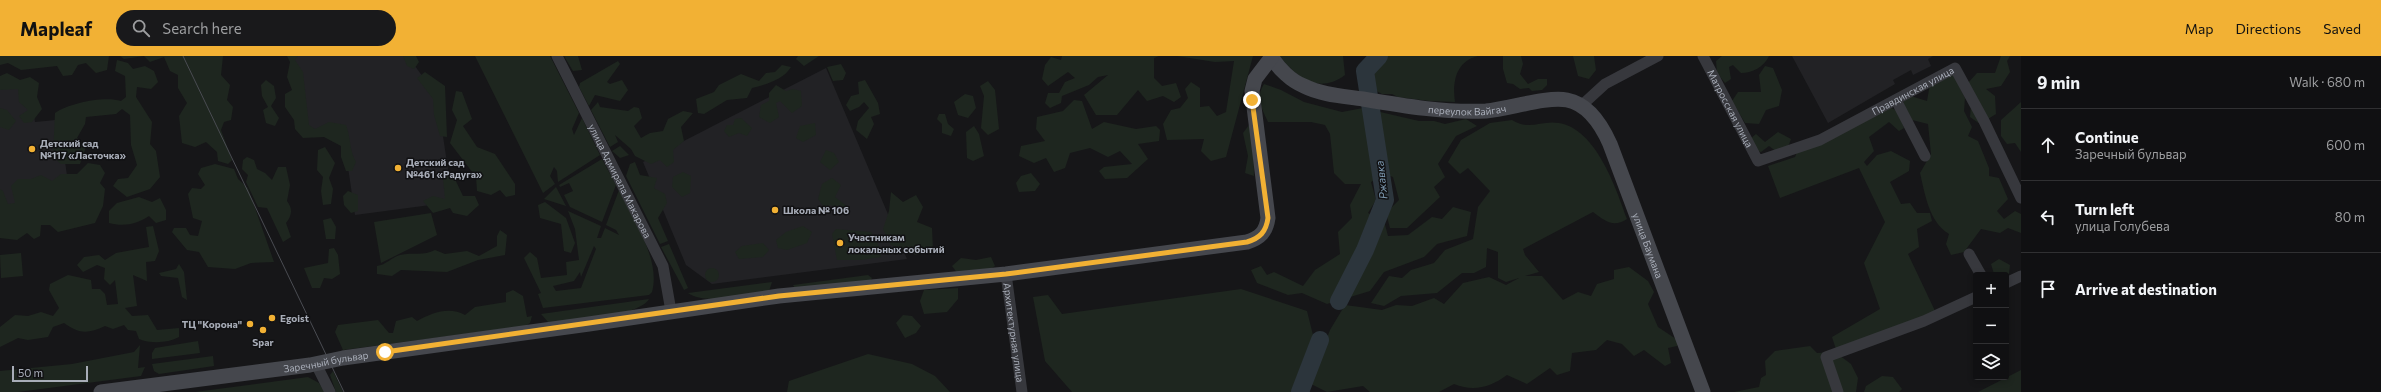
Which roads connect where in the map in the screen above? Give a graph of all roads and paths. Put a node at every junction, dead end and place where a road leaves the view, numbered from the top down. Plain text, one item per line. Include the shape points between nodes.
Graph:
1 (557, 56) edge
2 (1658, 56) edge
3 (1703, 56) edge
4 (1271, 57) edge
5 (1896, 100) junction
6 (1581, 106) junction
7 (1925, 156) dead end
8 (1758, 161) joint
9 (2021, 198) edge
10 (1969, 254) dead end
11 (1979, 272) edge
12 (1006, 274) junction
13 (2021, 276) edge
14 (2009, 282) edge
15 (1973, 298) edge
16 (671, 311) junction
17 (316, 364) junction
18 (101, 392) edge
19 (330, 392) edge
20 (1022, 392) edge
21 (1703, 392) edge
22 (1838, 392) edge

1 - 16 street, улица Адмирала Макарова via 663,266
2 - 6 street via 1605,84
3 - 8 street, Матросская улица
4 - 6 street, переулок Вайгач via 1283,72 1302,86 1319,92 1458,111 1487,110 1556,99 1568,100
4 - 12 street, Заречный бульвар via 1255,79 1252,90 1268,218 1263,234 1247,242
5 - 7 street
5 - 8 street, Правдинская улица via 1820,140
5 - 9 street, Правдинская улица via 1955,68
6 - 21 street, улица Баумана via 1596,120 1606,137
10 - 11 street
12 - 16 street, Заречный бульвар via 825,290
12 - 20 street, Архитектурная улица
13 - 14 street
15 - 22 street via 1924,321 1826,357
16 - 17 street, Заречный бульвар
17 - 18 street, Заречный бульвар
17 - 19 street

